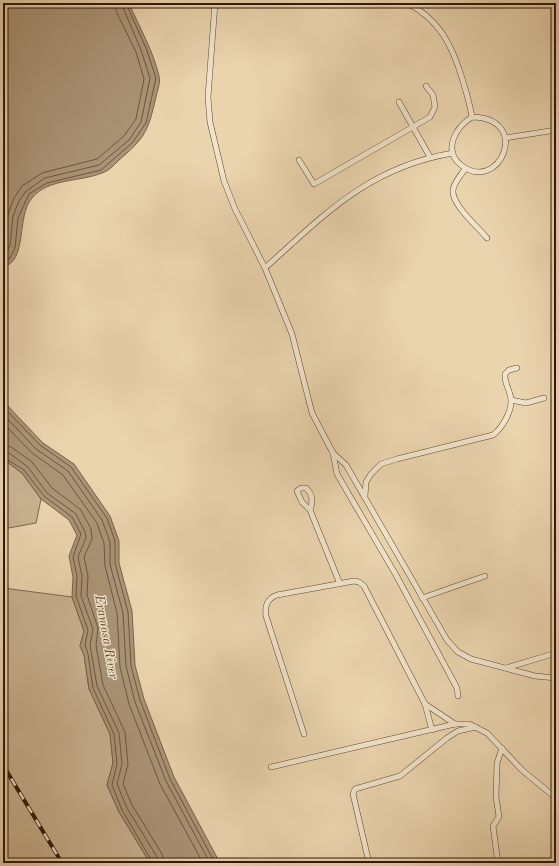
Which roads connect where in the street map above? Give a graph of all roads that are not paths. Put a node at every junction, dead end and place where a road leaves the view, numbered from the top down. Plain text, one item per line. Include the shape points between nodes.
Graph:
1 (215, 3) edge
2 (407, 3) edge
3 (426, 86) dead end
4 (399, 102) dead end
5 (472, 117) junction
6 (413, 127) junction
7 (556, 130) edge
8 (505, 138) junction
9 (453, 153) junction
10 (430, 157) junction
11 (299, 160) dead end
12 (465, 169) junction
13 (487, 238) dead end
14 (265, 268) junction
15 (517, 368) dead end
16 (544, 398) dead end
17 (511, 400) junction
18 (333, 453) junction
19 (365, 497) junction
20 (310, 510) dead end
21 (485, 576) dead end
22 (340, 584) junction
23 (422, 598) junction
24 (556, 653) edge
25 (505, 669) junction
26 (556, 678) edge
27 (458, 696) dead end
28 (425, 704) junction
29 (455, 724) junction
30 (477, 727) junction
31 (432, 730) junction
32 (304, 734) dead end
33 (502, 748) junction
34 (271, 767) dead end
35 (556, 798) edge
36 (369, 863) edge
37 (498, 863) edge

1 - 14 lane via 208,97 214,144 235,209
2 - 5 lane via 435,23 454,52
3 - 6 lane via 433,95 435,107 430,117
4 - 6 lane
5 - 8 lane via 483,117 494,122 502,129
5 - 9 lane via 463,123 456,133 452,142
6 - 10 lane
6 - 11 lane via 314,184
7 - 8 lane
8 - 12 lane via 502,159 495,166 486,171 475,172
9 - 10 lane
9 - 12 lane
10 - 14 lane via 371,181 330,209
12 - 13 lane via 454,186 454,199
14 - 18 lane via 292,334 312,412
15 - 17 lane via 509,370 504,379
16 - 17 lane via 526,403
17 - 19 lane via 505,422 493,435 381,464 366,482
18 - 19 lane via 346,465
18 - 27 lane via 337,474 400,581 457,688
19 - 23 lane
20 - 22 lane
21 - 23 lane
22 - 28 lane via 354,581 364,586
22 - 32 lane via 276,595 268,599 266,616
23 - 25 lane via 447,640 458,652 471,660
24 - 25 lane
25 - 26 lane
28 - 29 lane
28 - 31 lane
29 - 30 lane
29 - 31 lane
30 - 33 lane via 491,736
30 - 36 lane via 458,731 447,738 400,776 354,788 353,794
31 - 34 lane
33 - 35 lane via 522,770
33 - 37 lane via 497,763 496,797 499,817 493,826

